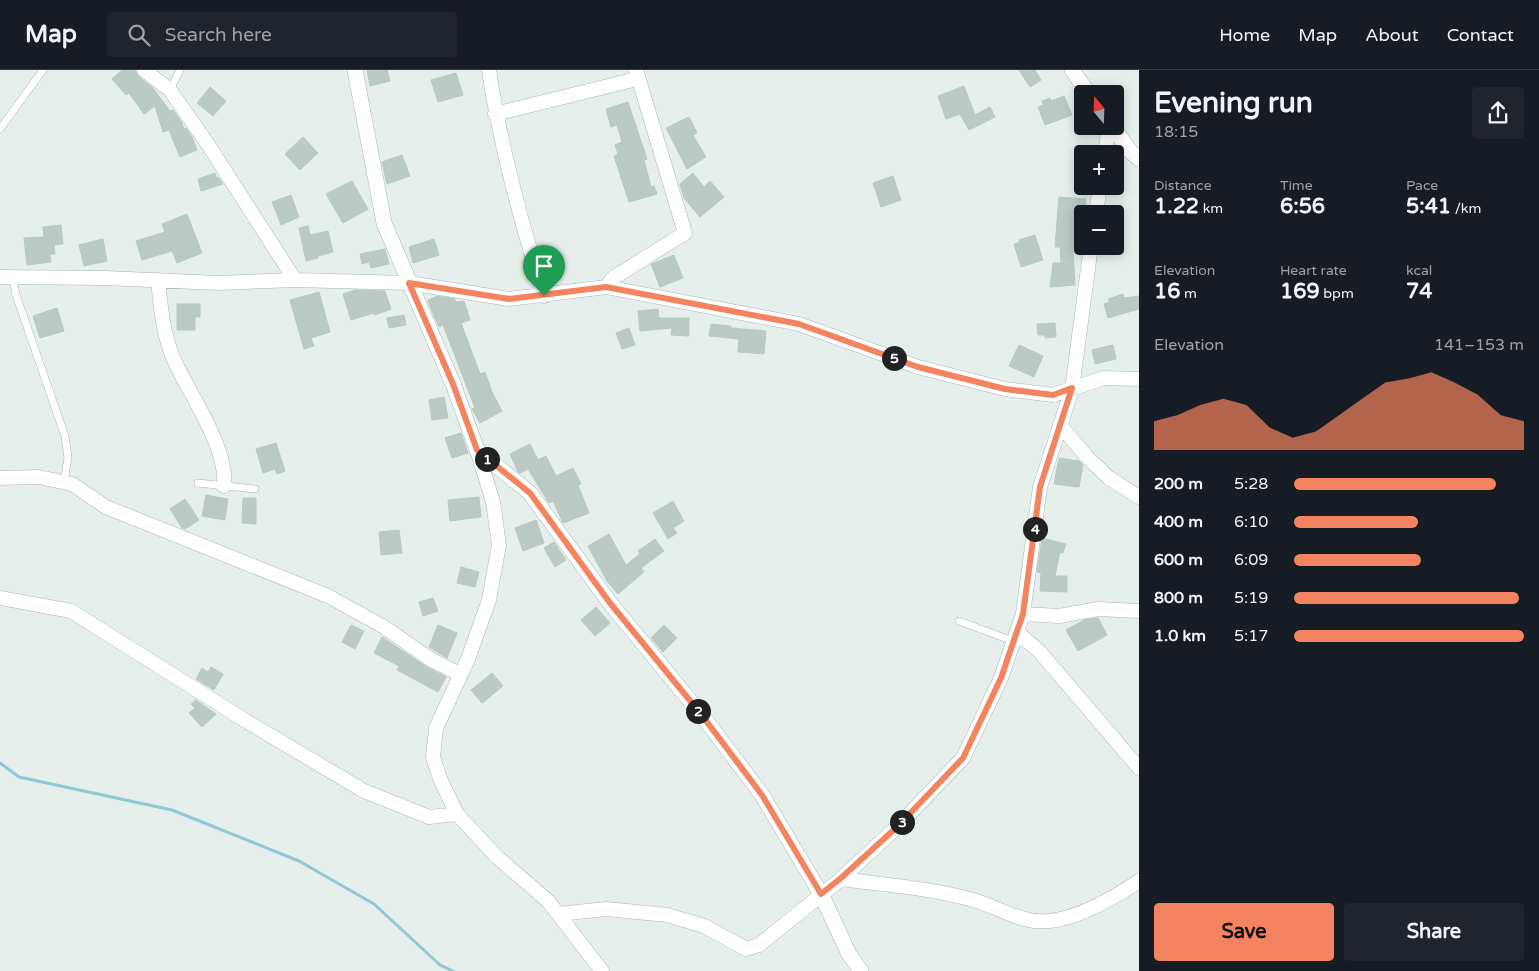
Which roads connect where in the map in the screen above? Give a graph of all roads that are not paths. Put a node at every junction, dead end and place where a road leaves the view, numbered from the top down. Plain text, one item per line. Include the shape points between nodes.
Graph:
1 (43, 70) edge
2 (144, 70) edge
3 (180, 70) edge
4 (355, 70) edge
5 (489, 70) edge
6 (1072, 70) edge
7 (637, 74) edge
8 (1083, 85) edge
9 (170, 90) junction
10 (495, 114) junction
11 (0, 129) edge
12 (1118, 135) edge
13 (1139, 159) edge
14 (1090, 255) edge
15 (6, 277) edge
16 (158, 280) junction
17 (295, 280) junction
18 (409, 283) junction
19 (606, 287) junction
20 (544, 296) junction
21 (1139, 379) edge
22 (1072, 388) junction
23 (1062, 426) junction
24 (477, 450) junction
25 (0, 478) edge
26 (64, 482) junction
27 (198, 484) dead end
28 (224, 486) junction
29 (255, 489) dead end
30 (1139, 497) edge
31 (0, 598) edge
32 (1139, 611) edge
33 (1023, 614) junction
34 (959, 621) dead end
35 (1015, 637) junction
36 (461, 675) junction
37 (1139, 768) edge
38 (457, 814) junction
39 (841, 878) junction
40 (1139, 881) edge
41 (821, 894) junction
42 (558, 914) junction
43 (602, 971) edge
44 (861, 971) edge

1 - 11 lane
2 - 9 street
3 - 9 lane
4 - 18 street via 384,223
5 - 10 street
6 - 8 street
7 - 10 street
7 - 19 street via 685,233 613,278
9 - 17 street
10 - 20 street
12 - 13 street
14 - 22 street
15 - 16 street
15 - 26 lane via 16,295 65,436 68,458
16 - 17 street via 218,283
16 - 28 street via 164,330 175,361 220,452 225,469
17 - 18 street
18 - 20 street via 509,299
18 - 24 street via 453,384
19 - 20 street
19 - 22 street via 799,324 918,367 1005,389 1053,395
21 - 22 street via 1104,378
22 - 23 street
23 - 30 street via 1109,478
23 - 33 street via 1040,487
24 - 36 street via 493,502 499,545 489,600
24 - 41 street via 530,493 610,603 762,795
25 - 26 street
26 - 36 street via 106,507 328,596
27 - 28 lane
28 - 29 lane
31 - 38 street via 71,611 364,791 429,817
32 - 33 street via 1098,609 1059,616
33 - 35 street
34 - 35 lane
35 - 37 street via 1039,652
35 - 39 street via 1001,678 963,758 898,826
36 - 38 street via 436,728 433,757
38 - 42 street
39 - 40 street via 974,900 1027,921 1049,921 1076,915
39 - 41 street
41 - 42 street via 775,934 746,949 704,926 667,915 606,909
41 - 44 street via 849,954
42 - 43 street

